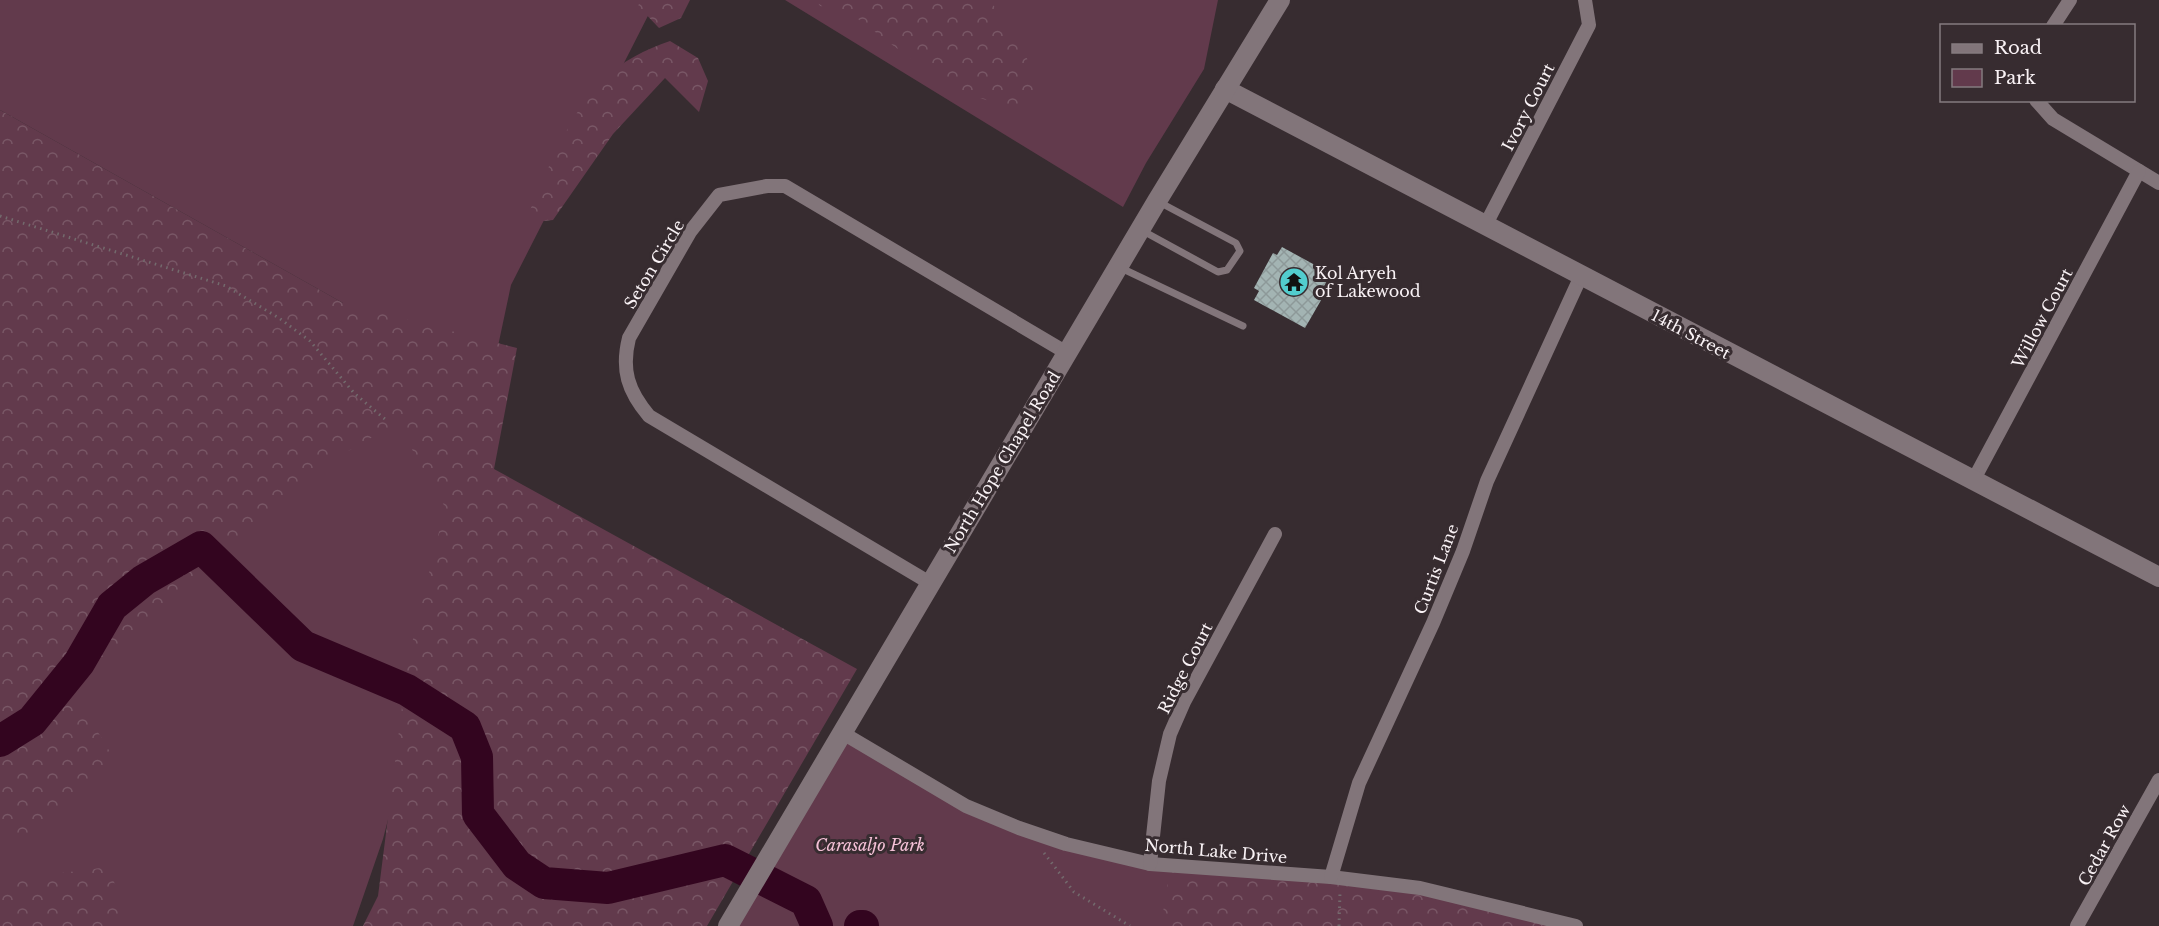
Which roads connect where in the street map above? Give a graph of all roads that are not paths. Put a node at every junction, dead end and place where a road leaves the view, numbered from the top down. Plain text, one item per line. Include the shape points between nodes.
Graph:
1 (1280, 0) edge
2 (1585, 0) edge
3 (2070, 0) edge
4 (2054, 24) edge
5 (1225, 89) junction
6 (2038, 102) edge
7 (2139, 171) junction
8 (2159, 183) edge
9 (1157, 201) junction
10 (1485, 226) junction
11 (1140, 230) junction
12 (1118, 267) junction
13 (1581, 276) junction
14 (1243, 326) dead end
15 (1067, 353) junction
16 (1973, 481) junction
17 (1275, 534) dead end
18 (2159, 577) edge
19 (930, 583) junction
20 (841, 732) junction
21 (2159, 780) edge
22 (1150, 864) junction
23 (1336, 877) junction
24 (728, 926) edge
25 (1576, 926) edge
26 (2077, 926) edge

1 - 5 main road, North Hope Chapel Road
2 - 10 street, Ivory Court via 1589,26
3 - 4 street
5 - 9 main road, North Hope Chapel Road
5 - 10 main road, 14th Street
6 - 7 street via 2053,119
7 - 8 street
7 - 16 street, Willow Court
9 - 11 main road, North Hope Chapel Road
9 - 11 lane via 1236,243 1240,251 1227,270 1218,272
10 - 13 main road, 14th Street
11 - 12 main road, North Hope Chapel Road
12 - 14 lane
12 - 15 main road, North Hope Chapel Road
13 - 16 main road, 14th Street
13 - 23 street, Curtis Lane via 1486,482 1437,613 1359,783
15 - 19 main road, North Hope Chapel Road
15 - 19 street, Seton Circle via 785,186 719,195 690,232 629,338 625,374 634,398 649,416
16 - 18 main road, 14th Street
17 - 22 street, Ridge Court via 1170,734 1159,781
19 - 20 main road, North Hope Chapel Road
20 - 22 street, North Lake Drive via 966,806 1027,831
20 - 24 main road, North Hope Chapel Road
21 - 26 street, Cedar Row
22 - 23 street, North Lake Drive
23 - 25 street, North Lake Drive via 1420,888

